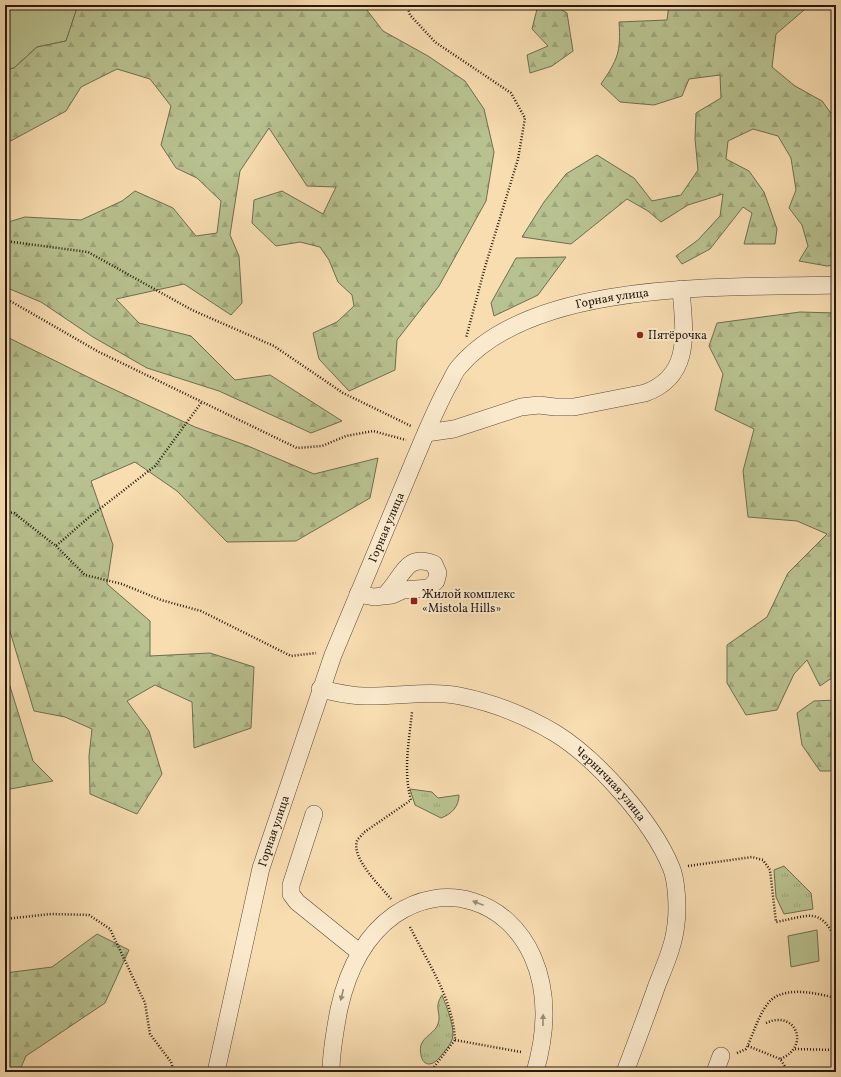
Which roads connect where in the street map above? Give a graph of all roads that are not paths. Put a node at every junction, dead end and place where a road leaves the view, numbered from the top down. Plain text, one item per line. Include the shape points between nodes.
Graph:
1 (836, 285) edge
2 (681, 289) junction
3 (424, 432) junction
4 (358, 594) junction
5 (384, 596) dead end
6 (320, 689) junction
7 (314, 814) dead end
8 (360, 952) junction
9 (726, 1054) road end
10 (216, 1072) edge
11 (331, 1072) edge
12 (535, 1072) edge
13 (625, 1072) edge
14 (715, 1072) edge

1 - 2 street, Горная улица
2 - 3 street, Горная улица via 636,293 594,301 523,322 496,336 484,343 458,368
2 - 3 street via 684,333 679,364 673,376 656,389 574,407 521,407 454,429
3 - 4 street, Горная улица
4 - 5 street
4 - 6 street, Горная улица
6 - 10 street, Горная улица via 261,868
6 - 13 street, Черничная улица via 366,696 458,696 490,703 524,716 576,748 600,770 646,823 672,868 676,924 671,948
7 - 8 street via 291,885 291,894 297,902
8 -> 11 street via 343,992 331,1056
12 -> 8 street via 540,1056 543,1026 544,999 540,975 532,953 520,935 507,919 493,909 476,901 458,897 419,902 388,921
9 - 14 street

